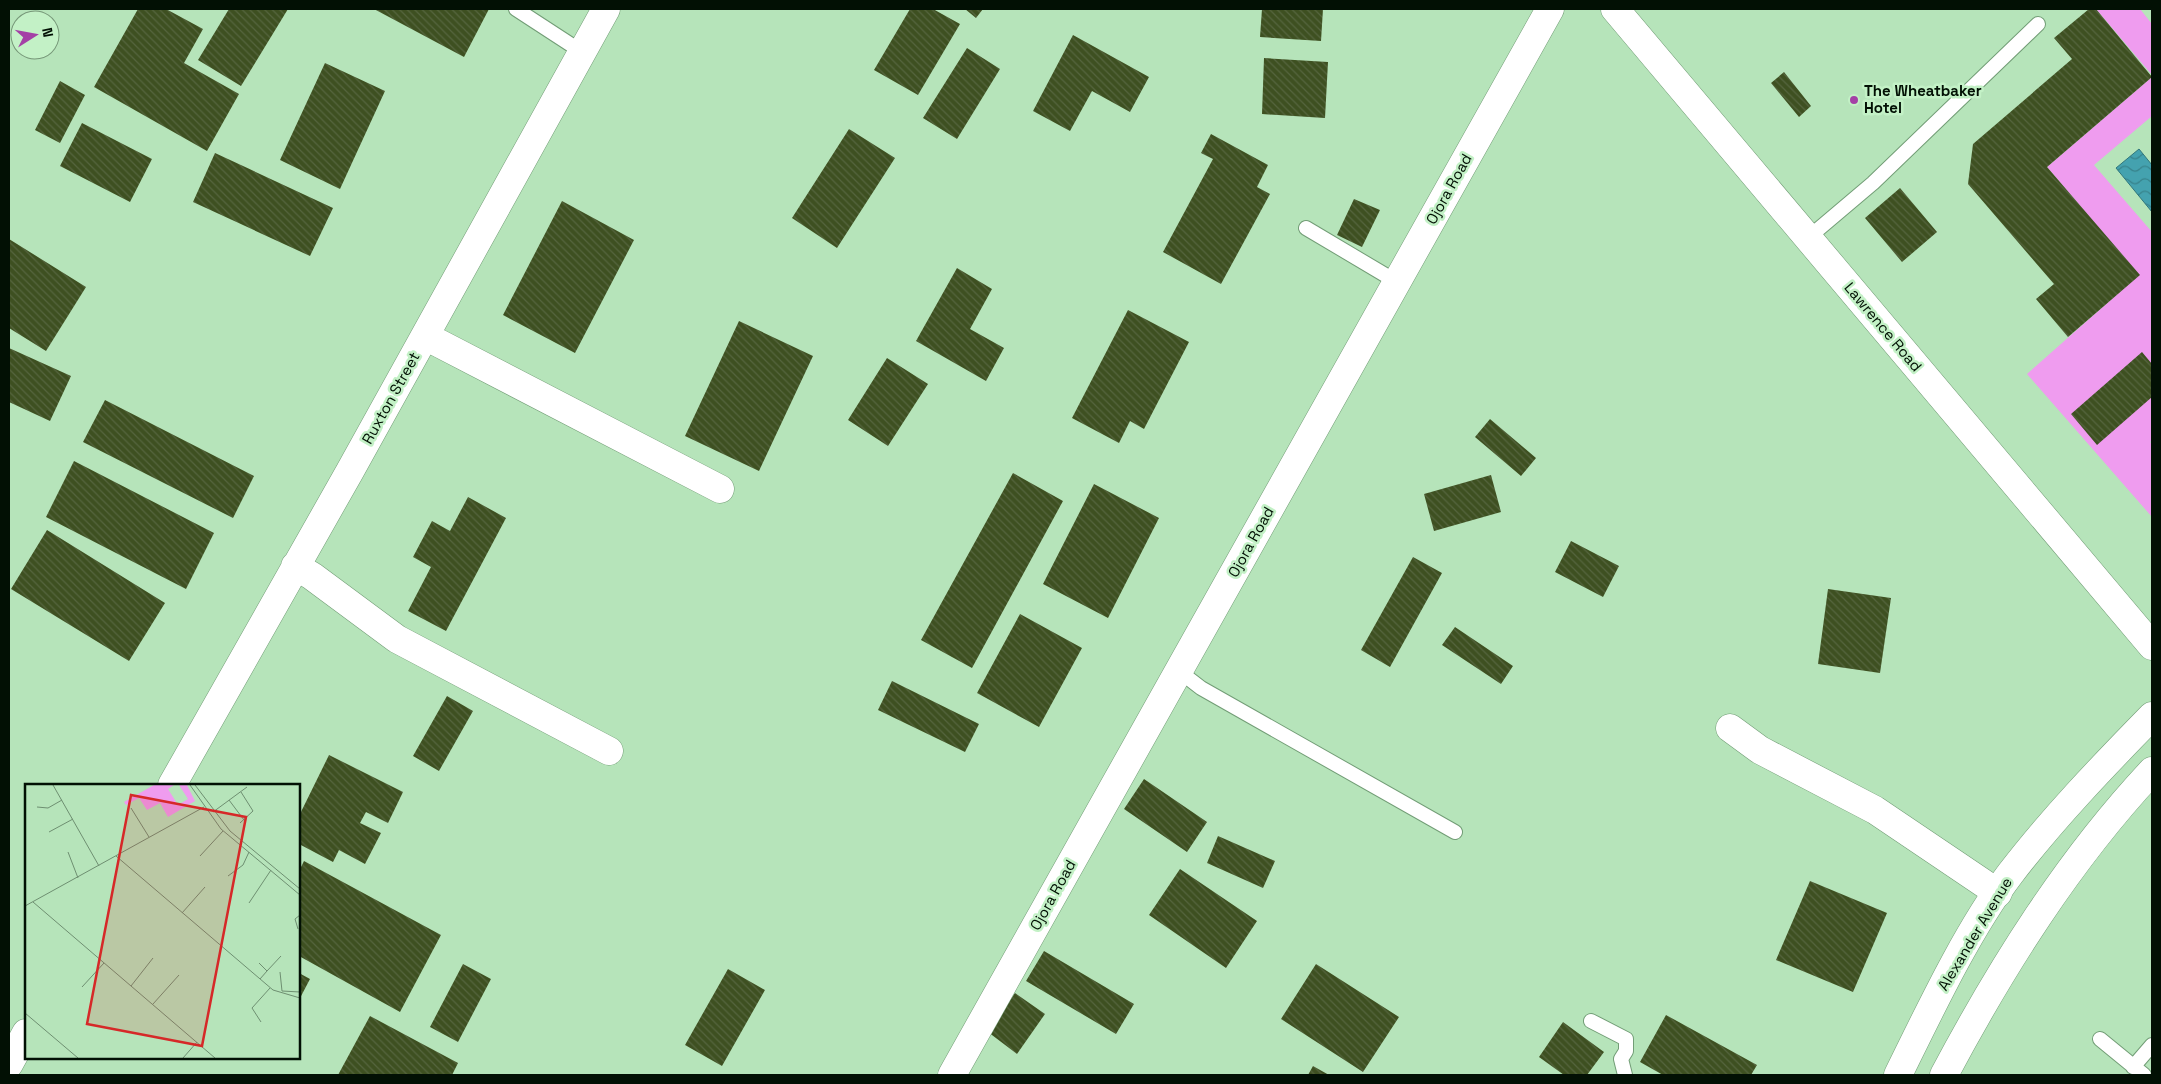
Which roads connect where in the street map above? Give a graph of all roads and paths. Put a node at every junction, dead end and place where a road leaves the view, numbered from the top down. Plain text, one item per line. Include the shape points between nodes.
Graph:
1 (516, 9) edge
2 (606, 9) edge
3 (1550, 9) edge
4 (1615, 9) edge
5 (2038, 24) dead end
6 (582, 52) junction
7 (1306, 228) dead end
8 (1808, 238) junction
9 (1397, 282) junction
10 (425, 336) junction
11 (720, 489) dead end
12 (296, 566) junction
13 (2152, 646) edge
14 (1179, 670) junction
15 (2152, 716) edge
16 (1730, 728) dead end
17 (609, 752) dead end
18 (2152, 770) edge
19 (173, 784) edge
20 (1455, 832) dead end
21 (1998, 894) junction
22 (9, 1021) edge
23 (1591, 1022) dead end
24 (25, 1031) edge
25 (25, 1034) edge
26 (2100, 1039) dead end
27 (2152, 1045) edge
28 (9, 1064) edge
29 (2139, 1071) edge
30 (952, 1075) edge
31 (1626, 1075) edge
32 (1898, 1075) edge
33 (1944, 1075) edge

1 - 6 lane
2 - 6 street, Ruxton Street
3 - 9 street, Ojora Road
4 - 8 street, Lawrence Road
5 - 8 lane via 1873,184
6 - 10 street, Ruxton Street
7 - 9 lane
8 - 13 street, Lawrence Road
9 - 14 street, Ojora Road
10 - 11 street
10 - 12 street, Ruxton Street
12 - 17 street via 397,639
12 - 19 street, Ruxton Street
14 - 20 lane via 1201,688
14 - 30 street, Ojora Road
15 - 21 street, Alexander Avenue via 2059,816 2010,874
16 - 21 street via 1760,750 1875,810
18 - 33 street via 2061,882 2007,962
21 - 32 street, Alexander Avenue via 1969,938
22 - 24 street
23 - 31 lane via 1626,1039 1622,1058
25 - 28 street
26 - 29 lane
27 - 29 lane

